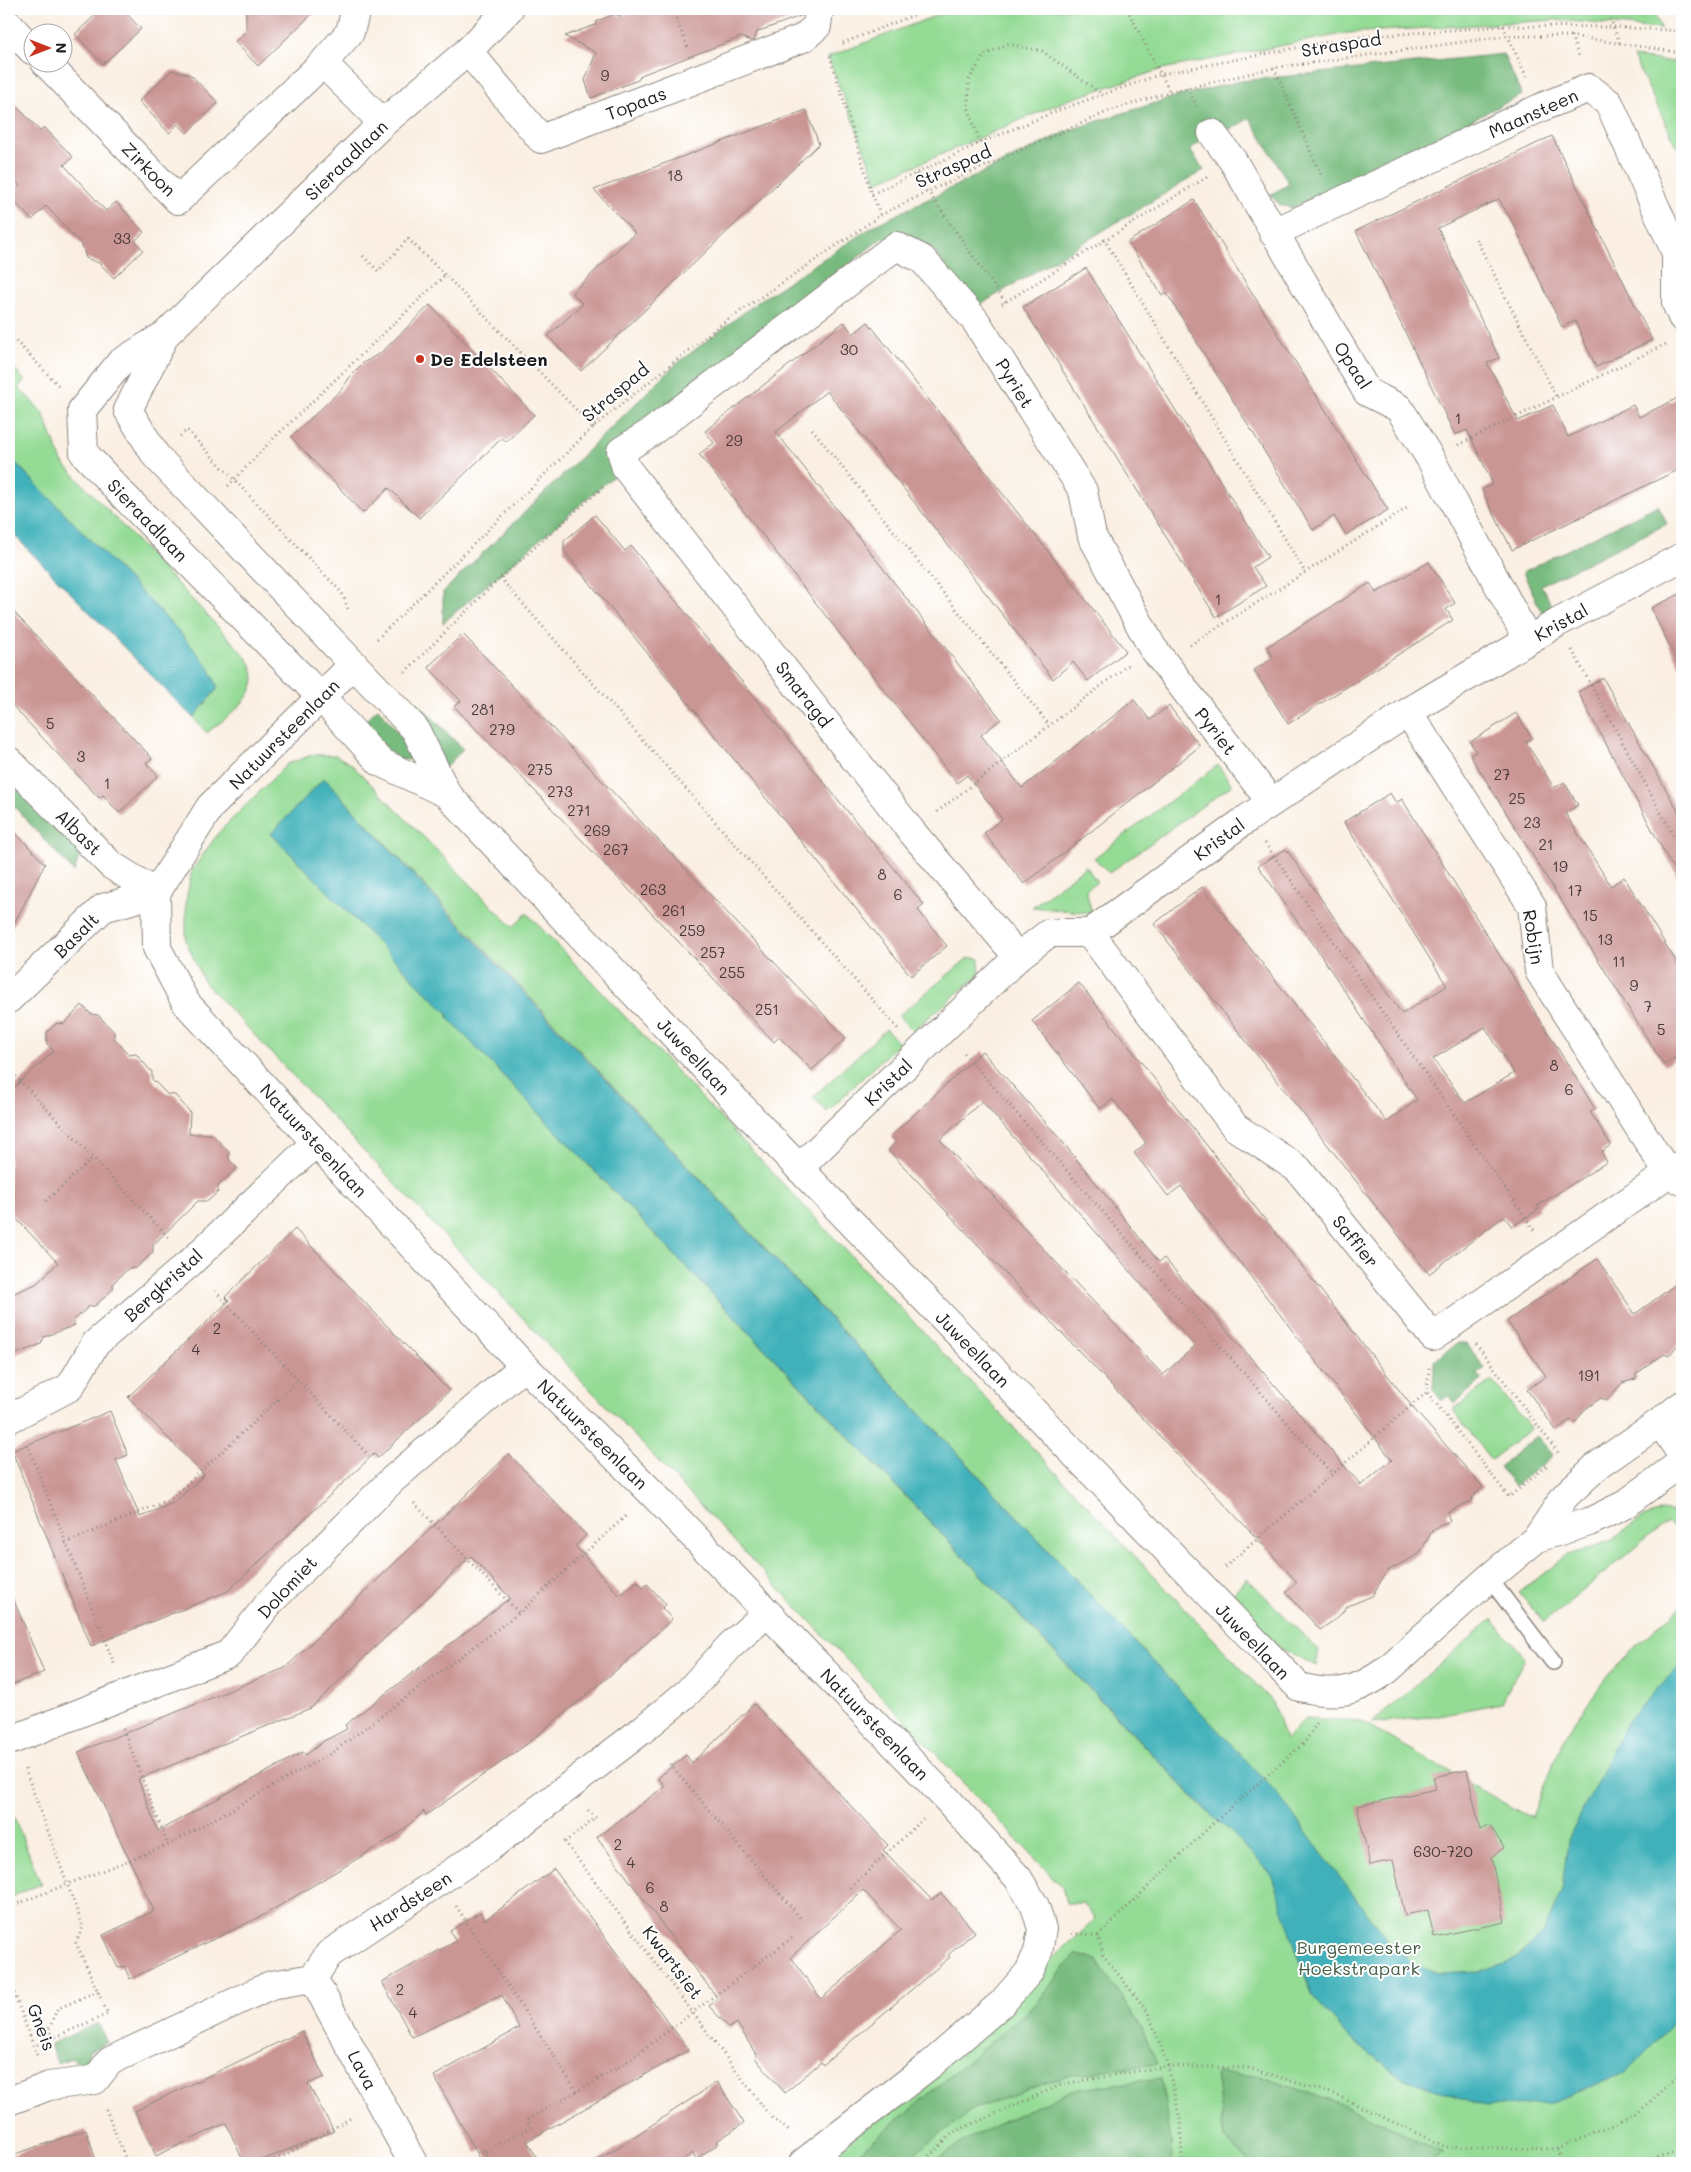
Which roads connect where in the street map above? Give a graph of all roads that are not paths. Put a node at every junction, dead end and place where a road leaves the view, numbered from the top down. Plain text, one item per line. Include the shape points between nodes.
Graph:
1 (356, 9) edge
2 (509, 9) edge
3 (9, 25) edge
4 (822, 28) edge
5 (22, 39) edge
6 (468, 51) junction
7 (323, 63) junction
8 (55, 72) edge
9 (383, 123) junction
10 (1212, 133) dead end
11 (1273, 233) junction
12 (1678, 328) edge
13 (165, 335) junction
14 (626, 468) joint
15 (1682, 557) edge
16 (1528, 640) junction
17 (354, 664) junction
18 (322, 698) junction
19 (1408, 712) junction
20 (9, 762) edge
21 (446, 794) junction
22 (1270, 802) junction
23 (156, 894) junction
24 (1090, 933) junction
25 (1018, 957) junction
26 (9, 999) edge
27 (316, 1142) junction
28 (799, 1168) junction
29 (1677, 1173) edge
30 (524, 1366) junction
31 (1682, 1405) edge
32 (12, 1417) edge
33 (1660, 1422) junction
34 (1682, 1455) edge
35 (1682, 1462) edge
36 (1537, 1538) junction
37 (1489, 1578) junction
38 (768, 1613) junction
39 (1553, 1662) dead end
40 (11, 1741) edge
41 (313, 1978) junction
42 (9, 2101) edge
43 (806, 2161) edge
44 (413, 2163) edge

1 - 7 street, Zirkoon via 350,32
2 - 6 street, Sieraadlaan
3 - 5 street
4 - 6 street, Topaas via 700,79 541,139
6 - 9 street, Sieraadlaan
7 - 8 street, Zirkoon via 178,200
7 - 9 street
9 - 13 street, Sieraadlaan
10 - 11 street, Opaal via 1233,161
11 - 12 street, Maansteen via 1589,88 1609,103 1676,253
11 - 16 street, Opaal via 1367,392 1398,408 1430,458
13 - 17 street, Sieraadlaan via 128,410 156,456
13 - 18 street, Sieraadlaan via 120,363 82,410 84,453
14 - 22 street, Pyriet via 621,451 650,433 896,246 922,259 975,320 1083,490 1092,536 1158,655
14 - 25 street, Smaragd via 912,832
15 - 16 street, Kristal
16 - 19 street, Kristal
17 - 18 street, Natuursteenlaan
17 - 21 street, Juweellaan via 415,729
18 - 21 street, Juweellaan via 380,762
18 - 23 street, Natuursteenlaan via 210,808
19 - 22 street, Kristal
19 - 29 street, Robijn via 1532,906 1539,971
20 - 23 street, Albast via 111,865
21 - 28 street, Juweellaan
22 - 24 street, Kristal
23 - 26 street, Basalt via 103,908
23 - 27 street, Natuursteenlaan via 157,948 186,1003
24 - 25 street, Kristal via 1049,933
24 - 29 street, Saffier via 1235,1127 1298,1169 1433,1337 1552,1254
25 - 28 street, Kristal
27 - 30 street, Natuursteenlaan
27 - 32 street, Bergkristal via 191,1262 95,1344 70,1387
28 - 37 street, Juweellaan via 1299,1687 1336,1694 1370,1682
30 - 38 street, Natuursteenlaan
30 - 40 street, Dolomiet via 392,1480 270,1602 228,1654
31 - 33 street
33 - 34 street
33 - 36 street via 1597,1466 1565,1496
35 - 36 street via 1624,1505 1589,1522
36 - 37 street
37 - 39 lane
38 - 41 street, Hardsteen via 730,1646 688,1692 569,1787 440,1882 329,1954
38 - 43 street, Natuursteenlaan via 946,1798 1018,1878 1035,1906 1042,1929 1038,1952 1029,1972 1002,2002 930,2065
41 - 42 street via 271,1985 110,2061 95,2080 49,2086
41 - 44 street, Lava

